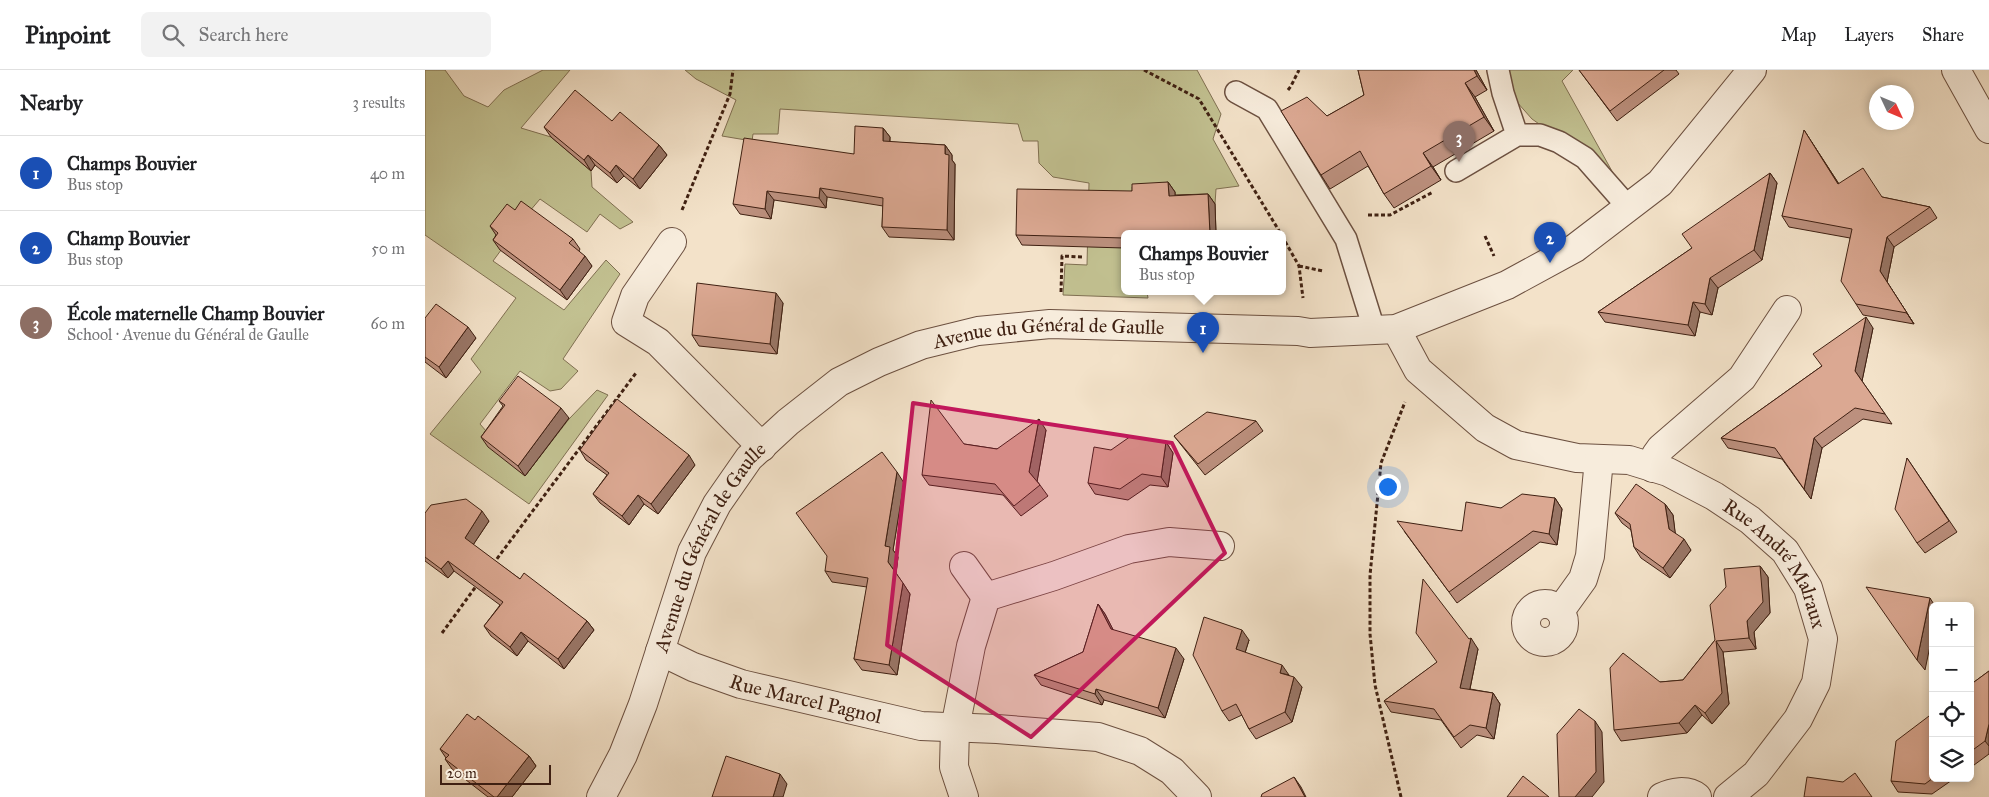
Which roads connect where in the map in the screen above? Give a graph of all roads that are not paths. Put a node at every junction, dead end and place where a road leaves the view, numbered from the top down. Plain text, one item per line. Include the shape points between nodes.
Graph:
1 (1498, 70) edge
2 (1751, 70) edge
3 (1955, 70) edge
4 (1236, 92) dead end
5 (1989, 129) edge
6 (1517, 134) junction
7 (1456, 171) road end
8 (1629, 208) junction
9 (672, 242) dead end
10 (1787, 310) dead end
11 (1385, 329) junction
12 (762, 447) junction
13 (1599, 459) junction
14 (1653, 468) junction
15 (1220, 546) dead end
16 (964, 566) dead end
17 (986, 596) junction
18 (1560, 611) dead end
19 (659, 651) junction
20 (955, 728) junction
21 (601, 797) edge
22 (964, 797) edge
23 (1197, 797) edge
24 (1662, 797) edge
25 (1697, 797) edge
26 (1728, 797) edge

1 - 6 lane
2 - 8 street, Avenue du Général de Gaulle via 1660,183
3 - 5 street
4 - 11 lane via 1267,109 1346,239
6 - 7 lane
6 - 8 lane via 1539,135 1559,142 1585,158
8 - 11 street, Avenue du Général de Gaulle via 1575,248 1516,281
9 - 12 street via 635,296 626,322 658,342
10 - 14 street via 1742,378 1661,448
11 - 12 street, Avenue du Général de Gaulle via 1310,333 1050,324 978,331 921,345 839,382
11 - 13 street, Rue André Malraux via 1418,370 1485,428 1516,445 1577,458
12 - 19 street, Avenue du Général de Gaulle via 749,458 717,504 692,552
13 - 14 street, Rue André Malraux via 1629,460
13 - 18 street via 1590,556 1583,579
14 - 26 street, Rue André Malraux via 1668,472 1714,496 1750,520 1785,551 1808,588 1823,639 1816,683 1798,719 1756,774
15 - 17 street via 1169,542 1129,549
16 - 17 street
17 - 20 street via 971,646
19 - 20 street, Rue Marcel Pagnol via 741,684 921,726
19 - 21 street, Avenue du Général de Gaulle via 623,755
20 - 22 street via 954,767
20 - 23 street, Rue Marcel Pagnol via 1099,737 1140,751 1172,771
24 - 25 street via 1678,792

